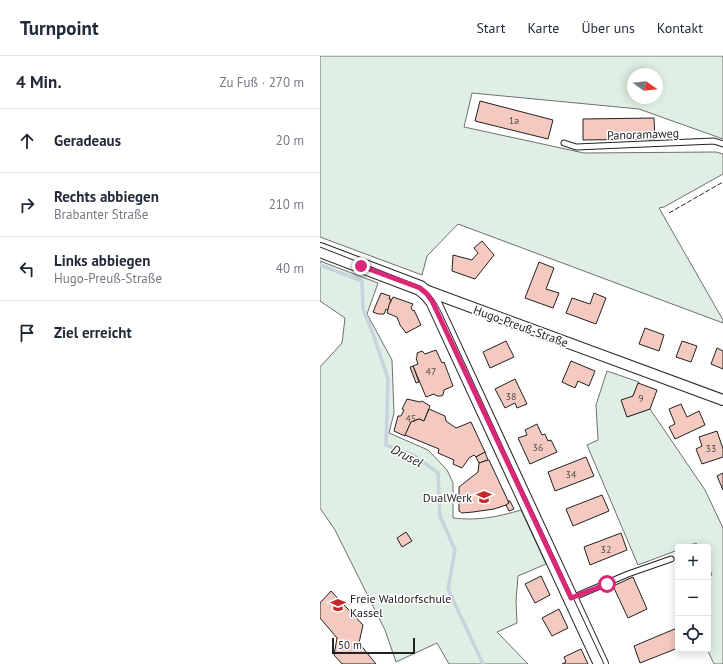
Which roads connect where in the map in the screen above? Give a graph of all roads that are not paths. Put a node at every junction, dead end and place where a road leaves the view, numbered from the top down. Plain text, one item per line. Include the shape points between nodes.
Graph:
1 (564, 143) dead end
2 (723, 144) edge
3 (320, 250) edge
4 (420, 288) junction
5 (723, 400) edge
6 (671, 558) dead end
7 (571, 598) junction
8 (601, 664) edge

1 - 2 lane, Panoramaweg via 576,147 714,141
3 - 4 street, Hugo-Preuß-Straße
4 - 5 street, Hugo-Preuß-Straße
4 - 7 street via 436,308
6 - 7 lane
7 - 8 street

